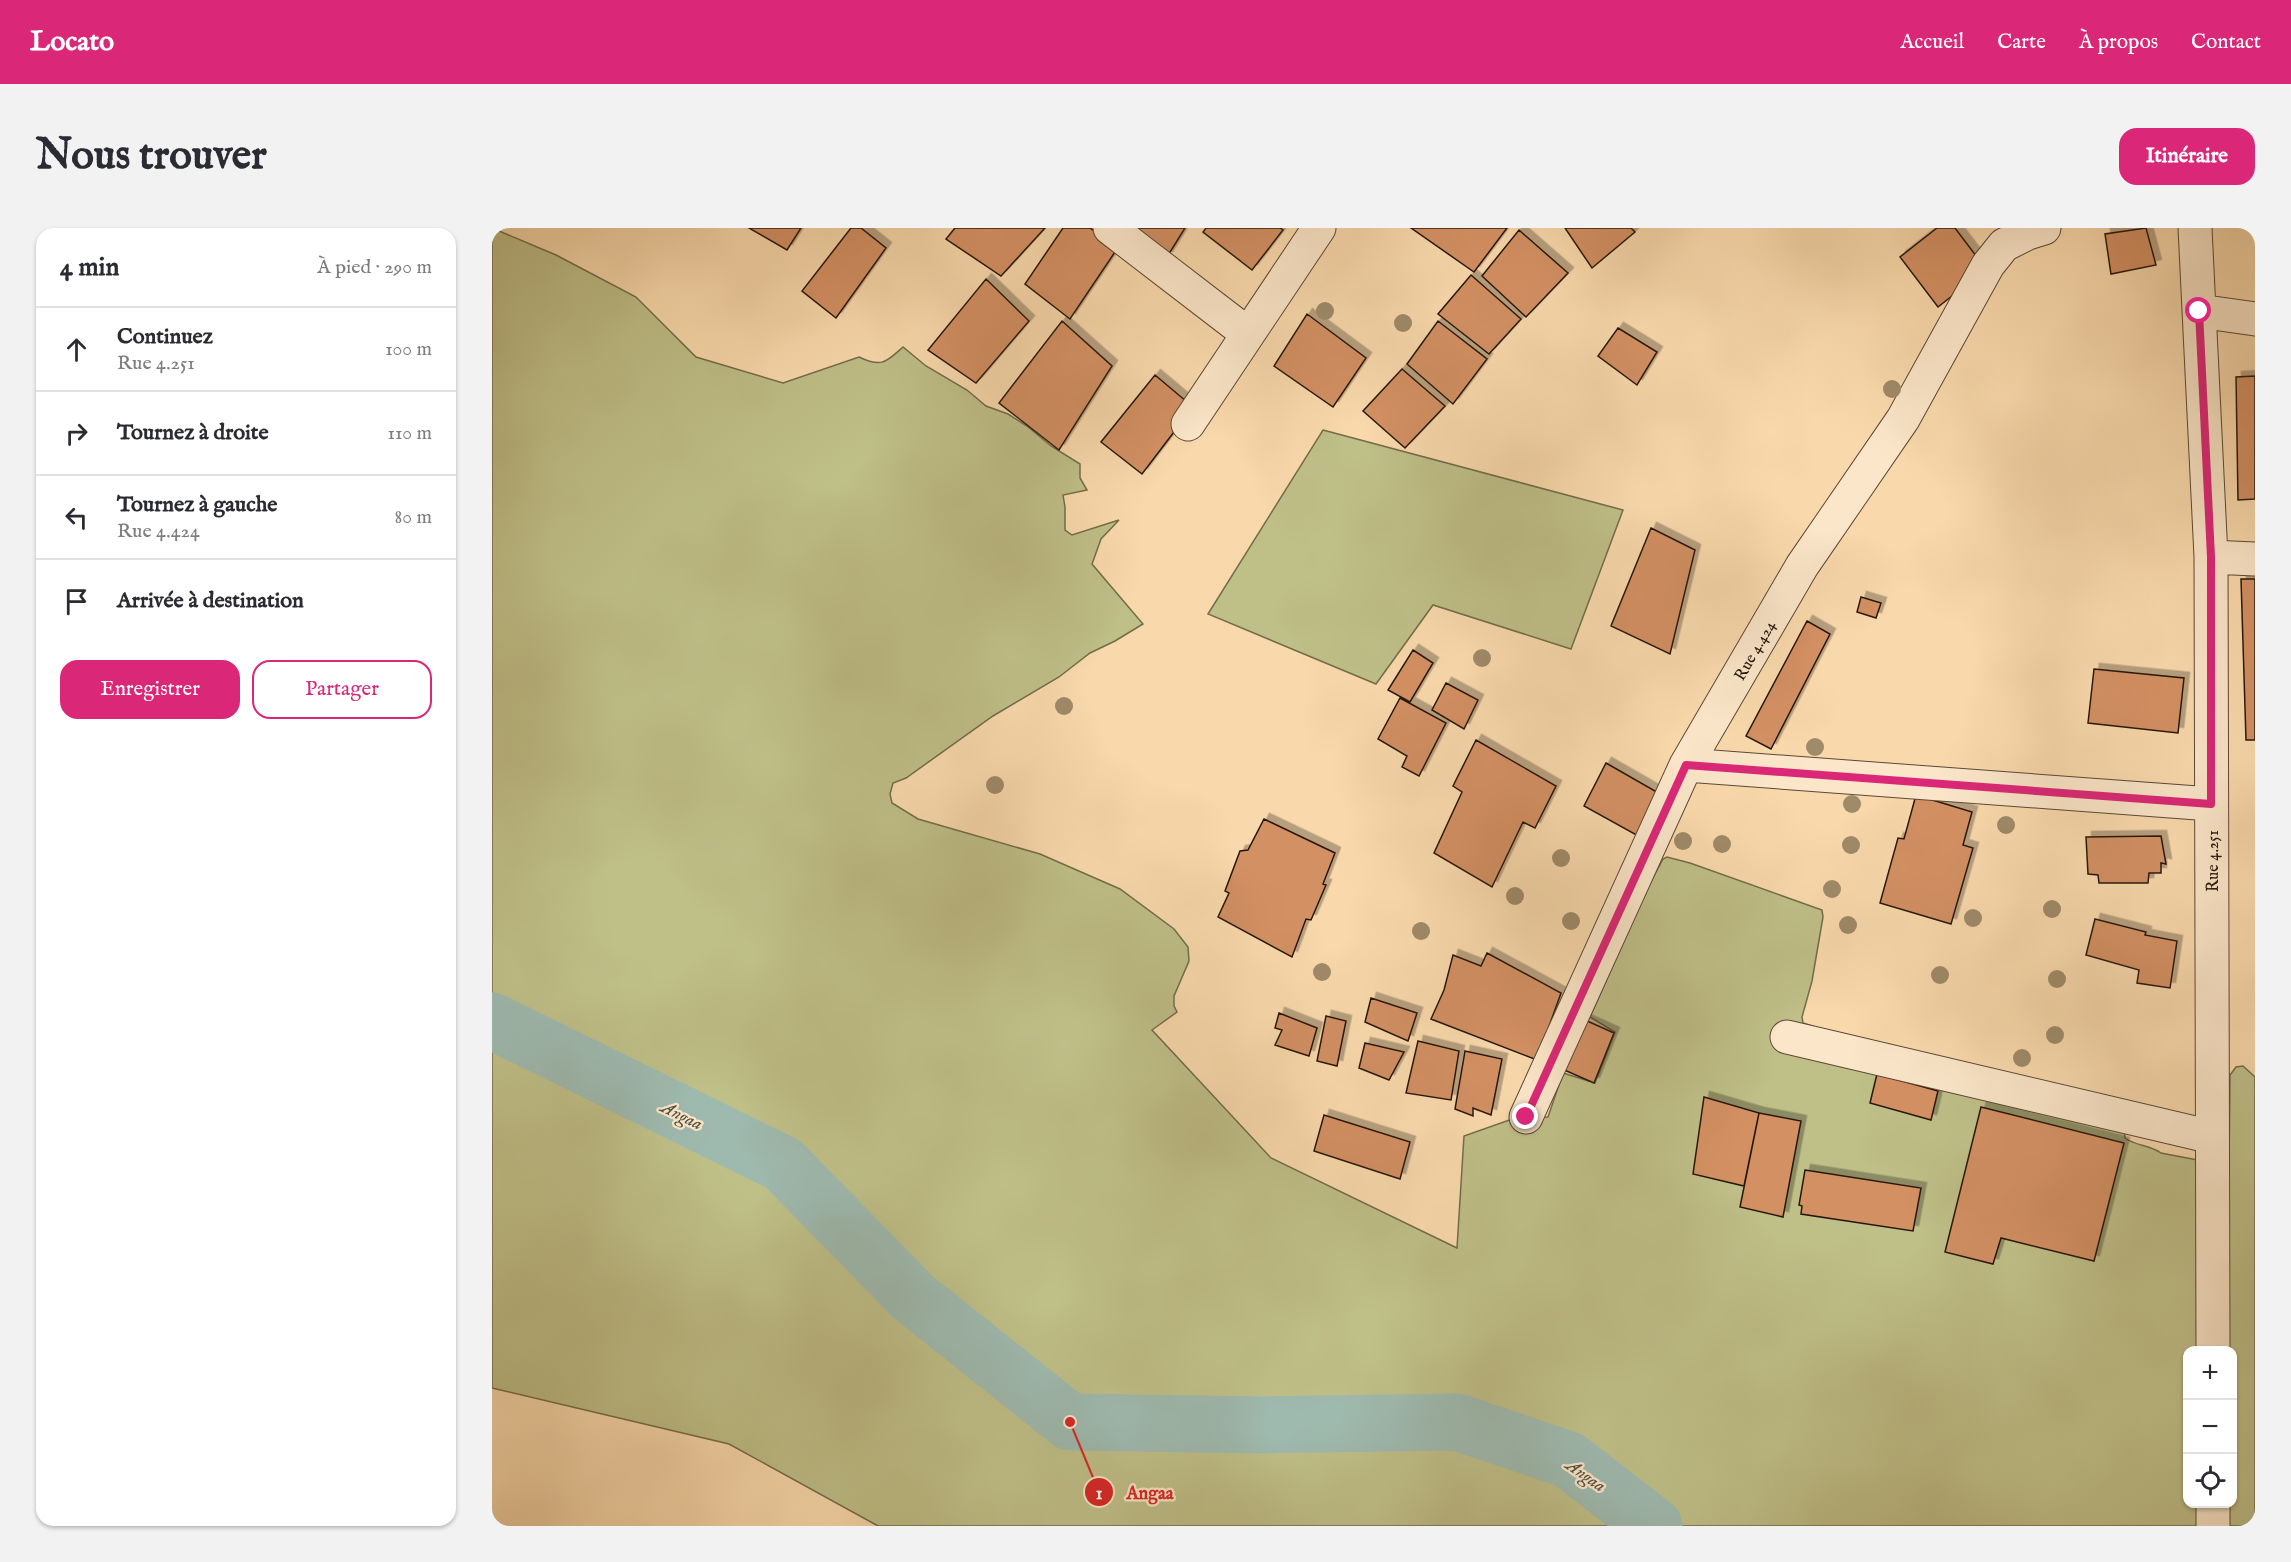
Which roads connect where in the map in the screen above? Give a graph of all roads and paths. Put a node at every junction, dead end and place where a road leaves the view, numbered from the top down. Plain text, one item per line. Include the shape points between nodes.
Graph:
1 (1110, 228) edge
2 (1319, 228) edge
3 (2044, 228) edge
4 (2195, 228) edge
5 (2199, 311) junction
6 (2255, 319) edge
7 (1248, 334) junction
8 (1188, 424) dead end
9 (2211, 557) junction
10 (2255, 559) edge
11 (1686, 765) junction
12 (2211, 804) junction
13 (1787, 1037) dead end
14 (1526, 1117) dead end
15 (2212, 1137) junction
16 (2213, 1346) edge
17 (2213, 1508) edge
18 (2213, 1526) edge

1 - 7 street
2 - 7 street
3 - 11 street, Rue 4.424 via 2004,245 1988,265 1903,419 1802,566
4 - 5 street, Rue 4.251
5 - 6 street
5 - 9 street, Rue 4.251
7 - 8 street
9 - 10 street
9 - 12 street, Rue 4.251
11 - 12 street
11 - 14 street, Rue 4.424
12 - 15 street, Rue 4.251
13 - 15 street
15 - 16 street, Rue 4.251
17 - 18 street

